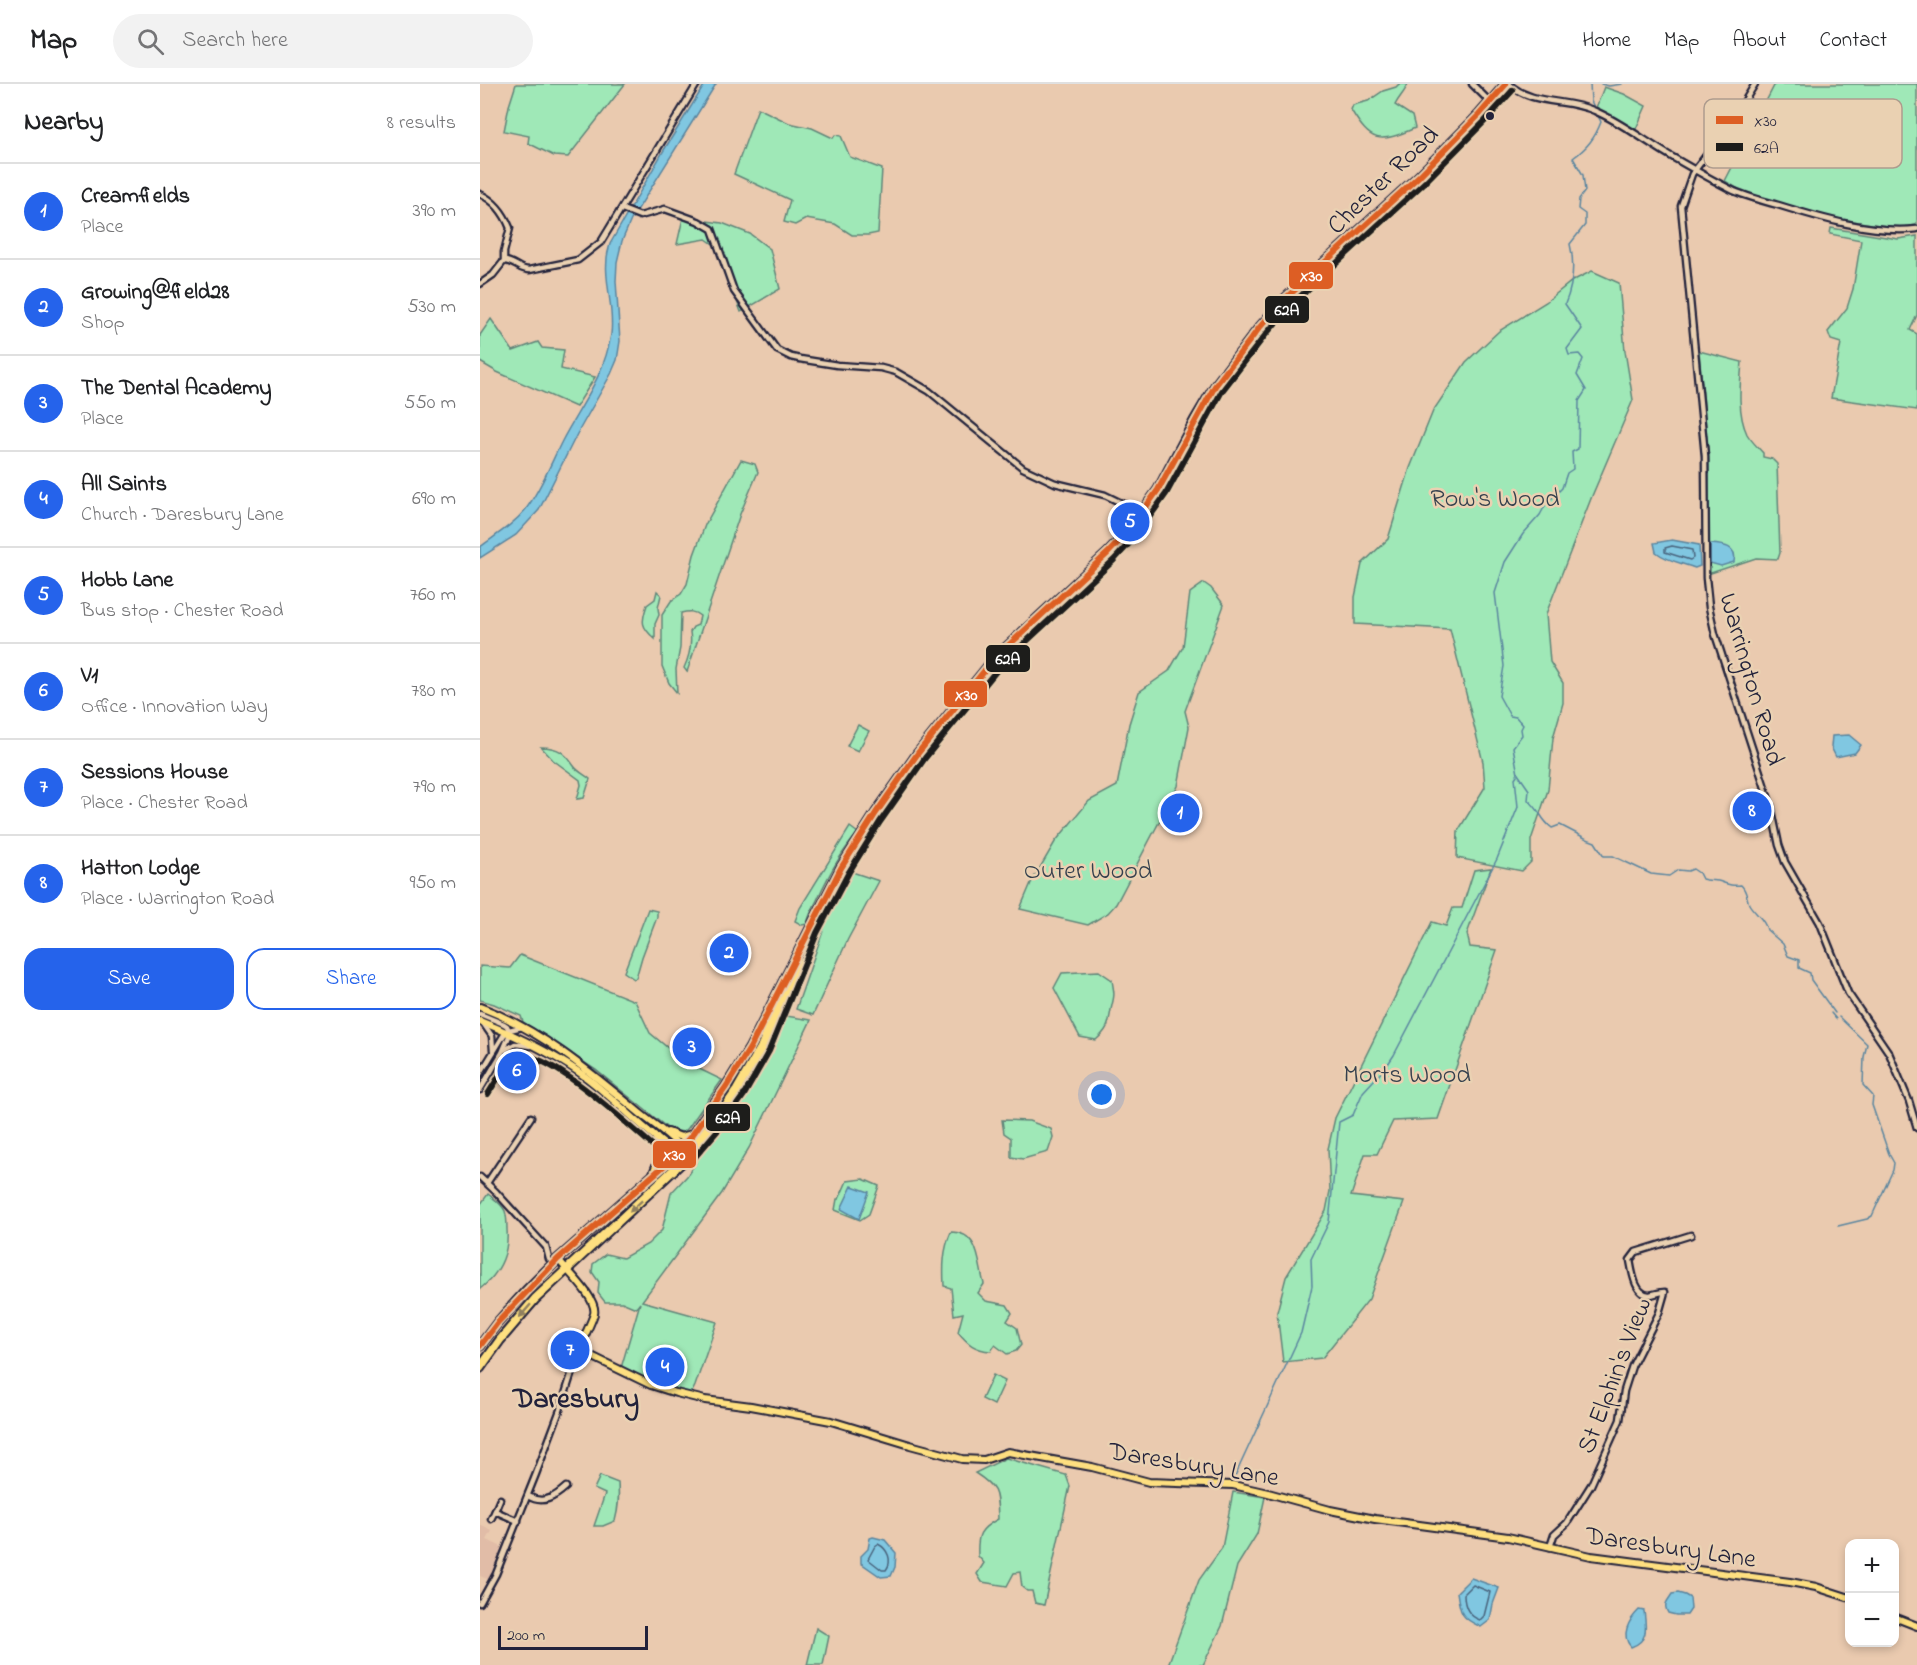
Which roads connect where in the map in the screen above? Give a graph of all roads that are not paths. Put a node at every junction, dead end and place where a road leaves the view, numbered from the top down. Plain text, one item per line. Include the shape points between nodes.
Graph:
1 (697, 84) edge
2 (1472, 84) edge
3 (1507, 84) edge
4 (1755, 84) edge
5 (1746, 99) edge
6 (1491, 102) junction
7 (1704, 158) edge
8 (1696, 169) junction
9 (480, 194) edge
10 (624, 209) junction
11 (1917, 229) edge
12 (507, 261) junction
13 (480, 284) edge
14 (1142, 513) junction
15 (809, 929) junction
16 (480, 1007) edge
17 (480, 1019) edge
18 (522, 1027) junction
19 (509, 1032) junction
20 (534, 1047) junction
21 (493, 1053) junction
22 (502, 1053) junction
23 (480, 1074) edge
24 (480, 1090) edge
25 (531, 1117) dead end
26 (717, 1117) junction
27 (657, 1127) junction
28 (524, 1128) junction
29 (1917, 1128) edge
30 (530, 1132) dead end
31 (693, 1134) junction
32 (656, 1136) junction
33 (680, 1151) junction
34 (678, 1166) junction
35 (480, 1177) edge
36 (487, 1182) junction
37 (647, 1182) junction
38 (1691, 1235) dead end
39 (554, 1259) junction
40 (566, 1269) junction
41 (480, 1346) edge
42 (579, 1350) junction
43 (480, 1368) edge
44 (566, 1487) dead end
45 (528, 1496) junction
46 (500, 1499) dead end
47 (495, 1511) junction
48 (491, 1519) dead end
49 (518, 1521) junction
50 (1550, 1546) junction
51 (1845, 1596) edge
52 (480, 1603) edge
53 (1899, 1619) edge
54 (1917, 1626) edge

1 - 10 street
2 - 6 street
3 - 6 highway, Chester Road
3 - 8 street via 1539,99 1595,111
4 - 5 street, Warrington Road
6 - 14 highway, Chester Road via 1260,327 1215,386
7 - 8 street, Warrington Road
8 - 11 street via 1744,195 1796,210 1888,230
8 - 29 street, Warrington Road via 1684,195 1681,218 1704,445 1706,578 1712,621 1772,806 1785,862 1820,923 1848,993 1888,1053
9 - 12 street via 491,199 510,228 504,252
10 - 12 street via 601,242 578,260 529,270
10 - 14 street via 644,216 665,210 698,220 712,229 734,291 777,350 791,357 896,372 929,391 1023,468 1055,483 1105,495
12 - 13 street
14 - 15 highway, Chester Road via 1124,537 990,663 873,817
15 - 26 highway, Chester Road via 761,1048
15 - 31 highway, Chester Road via 750,1048
16 - 18 main road
17 - 19 main road
17 - 21 street via 492,1036
18 - 19 street
18 - 27 main road via 580,1064
19 - 20 main road
19 - 21 street
19 - 22 street
20 - 22 street via 515,1044
20 - 32 main road via 585,1077
21 - 23 street
22 - 24 street
25 - 28 street
26 - 33 main road via 688,1150
26 - 34 highway, Chester Road via 697,1148
27 - 31 main road via 678,1136
27 - 33 main road
28 - 30 street
28 - 36 street
31 - 33 highway, Chester Road
32 - 33 main road
32 - 37 main road via 658,1162
33 - 34 main road
33 - 37 highway, Chester Road
34 -> 40 highway, Chester Road
35 - 36 street
36 - 39 street
37 - 39 highway, Chester Road
38 - 50 street, St Elphin's View via 1636,1252 1630,1260 1643,1293 1665,1292 1632,1366 1620,1420 1591,1485
39 - 40 main road
39 - 41 highway, Chester Road
40 - 42 main road via 595,1307
40 -> 43 highway, Chester Road via 500,1340
42 - 45 street
42 - 50 main road, Daresbury Lane via 676,1393 831,1421 962,1459 984,1460 1008,1452 1149,1482 1233,1485 1375,1519
44 - 45 street via 550,1499
45 - 49 street
46 - 47 street
47 - 48 street
47 - 49 street
49 - 52 street
50 - 51 main road, Daresbury Lane via 1600,1558 1790,1582
53 - 54 main road

